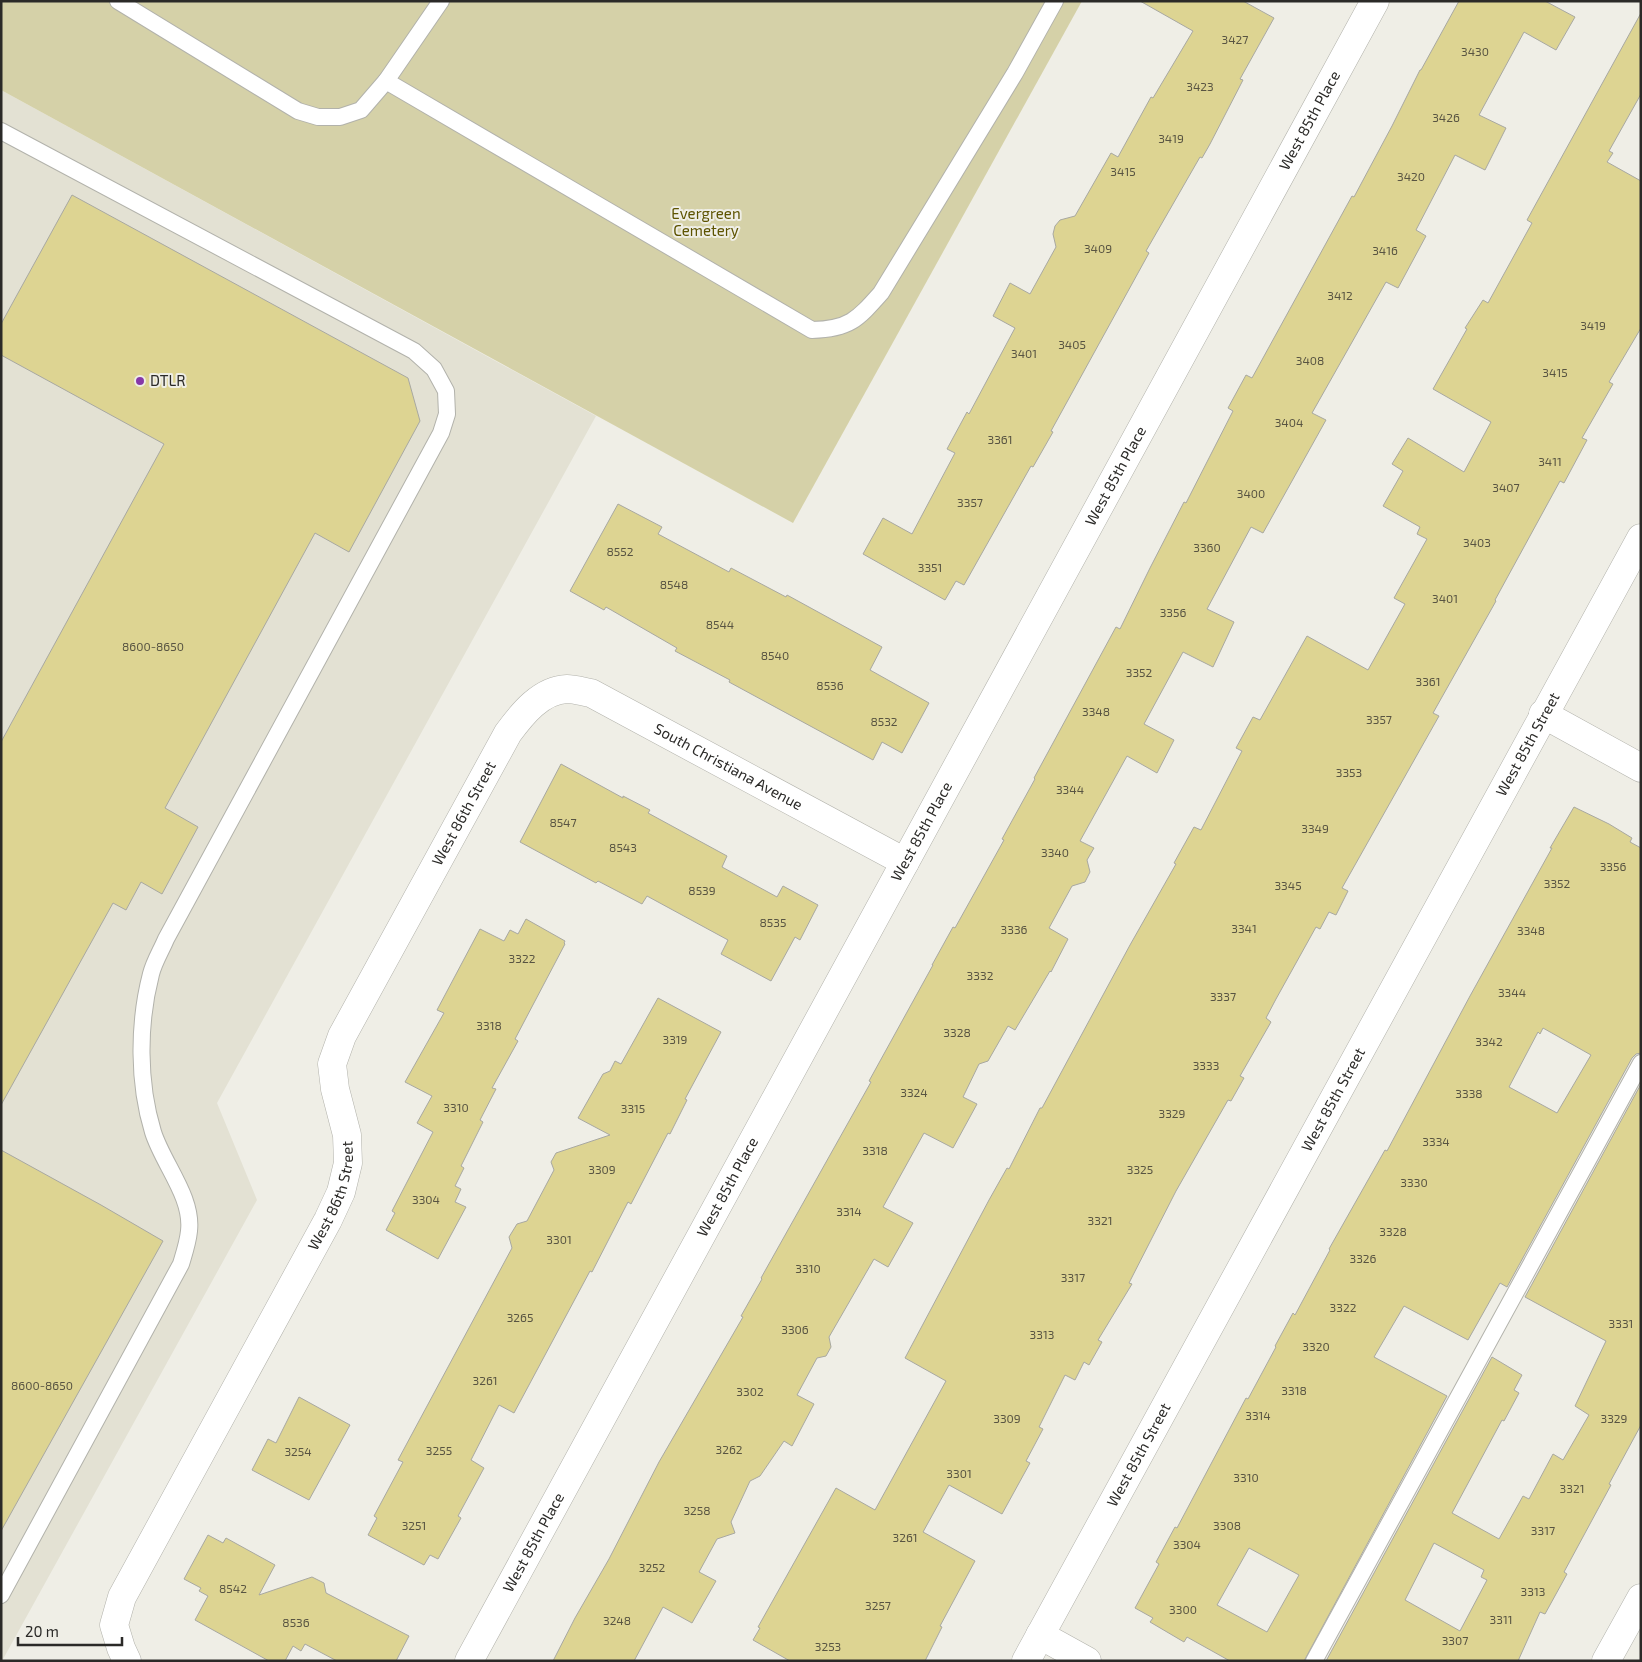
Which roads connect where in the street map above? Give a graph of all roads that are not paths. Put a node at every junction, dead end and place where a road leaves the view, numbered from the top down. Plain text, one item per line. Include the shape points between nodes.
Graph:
1 (118, 1) edge
2 (442, 1) edge
3 (1055, 1) edge
4 (1374, 1) edge
5 (386, 81) junction
6 (1, 130) edge
7 (1641, 538) edge
8 (548, 694) joint
9 (1544, 714) junction
10 (1641, 768) edge
11 (905, 862) junction
12 (1641, 1063) edge
13 (1, 1595) edge
14 (1641, 1598) edge
15 (1040, 1635) junction
16 (124, 1655) edge
17 (469, 1661) edge
18 (1026, 1661) edge
19 (1087, 1661) edge
20 (1314, 1661) edge
21 (1606, 1661) edge

1 - 5 lane via 298,111 318,117 340,117 361,110
2 - 5 lane
3 - 5 lane via 1015,74 880,293 862,314 845,326 831,330 812,330
4 - 11 street, West 85th Place
6 - 13 lane via 414,351 434,369 446,391 447,414 436,442 151,973 141,1050 143,1090 153,1134 187,1206 190,1230 181,1264
7 - 9 street, West 85th Street
8 - 11 street, South Christiana Avenue via 567,689 591,693
8 - 16 street, West 86th Street via 523,712 508,733 342,1036 332,1064 346,1135 348,1164 341,1192 122,1597 114,1625
9 - 10 street
9 - 15 street, West 85th Street
11 - 17 street, West 85th Place
12 - 20 lane
14 - 21 street
15 - 18 street, West 85th Street
15 - 19 street

